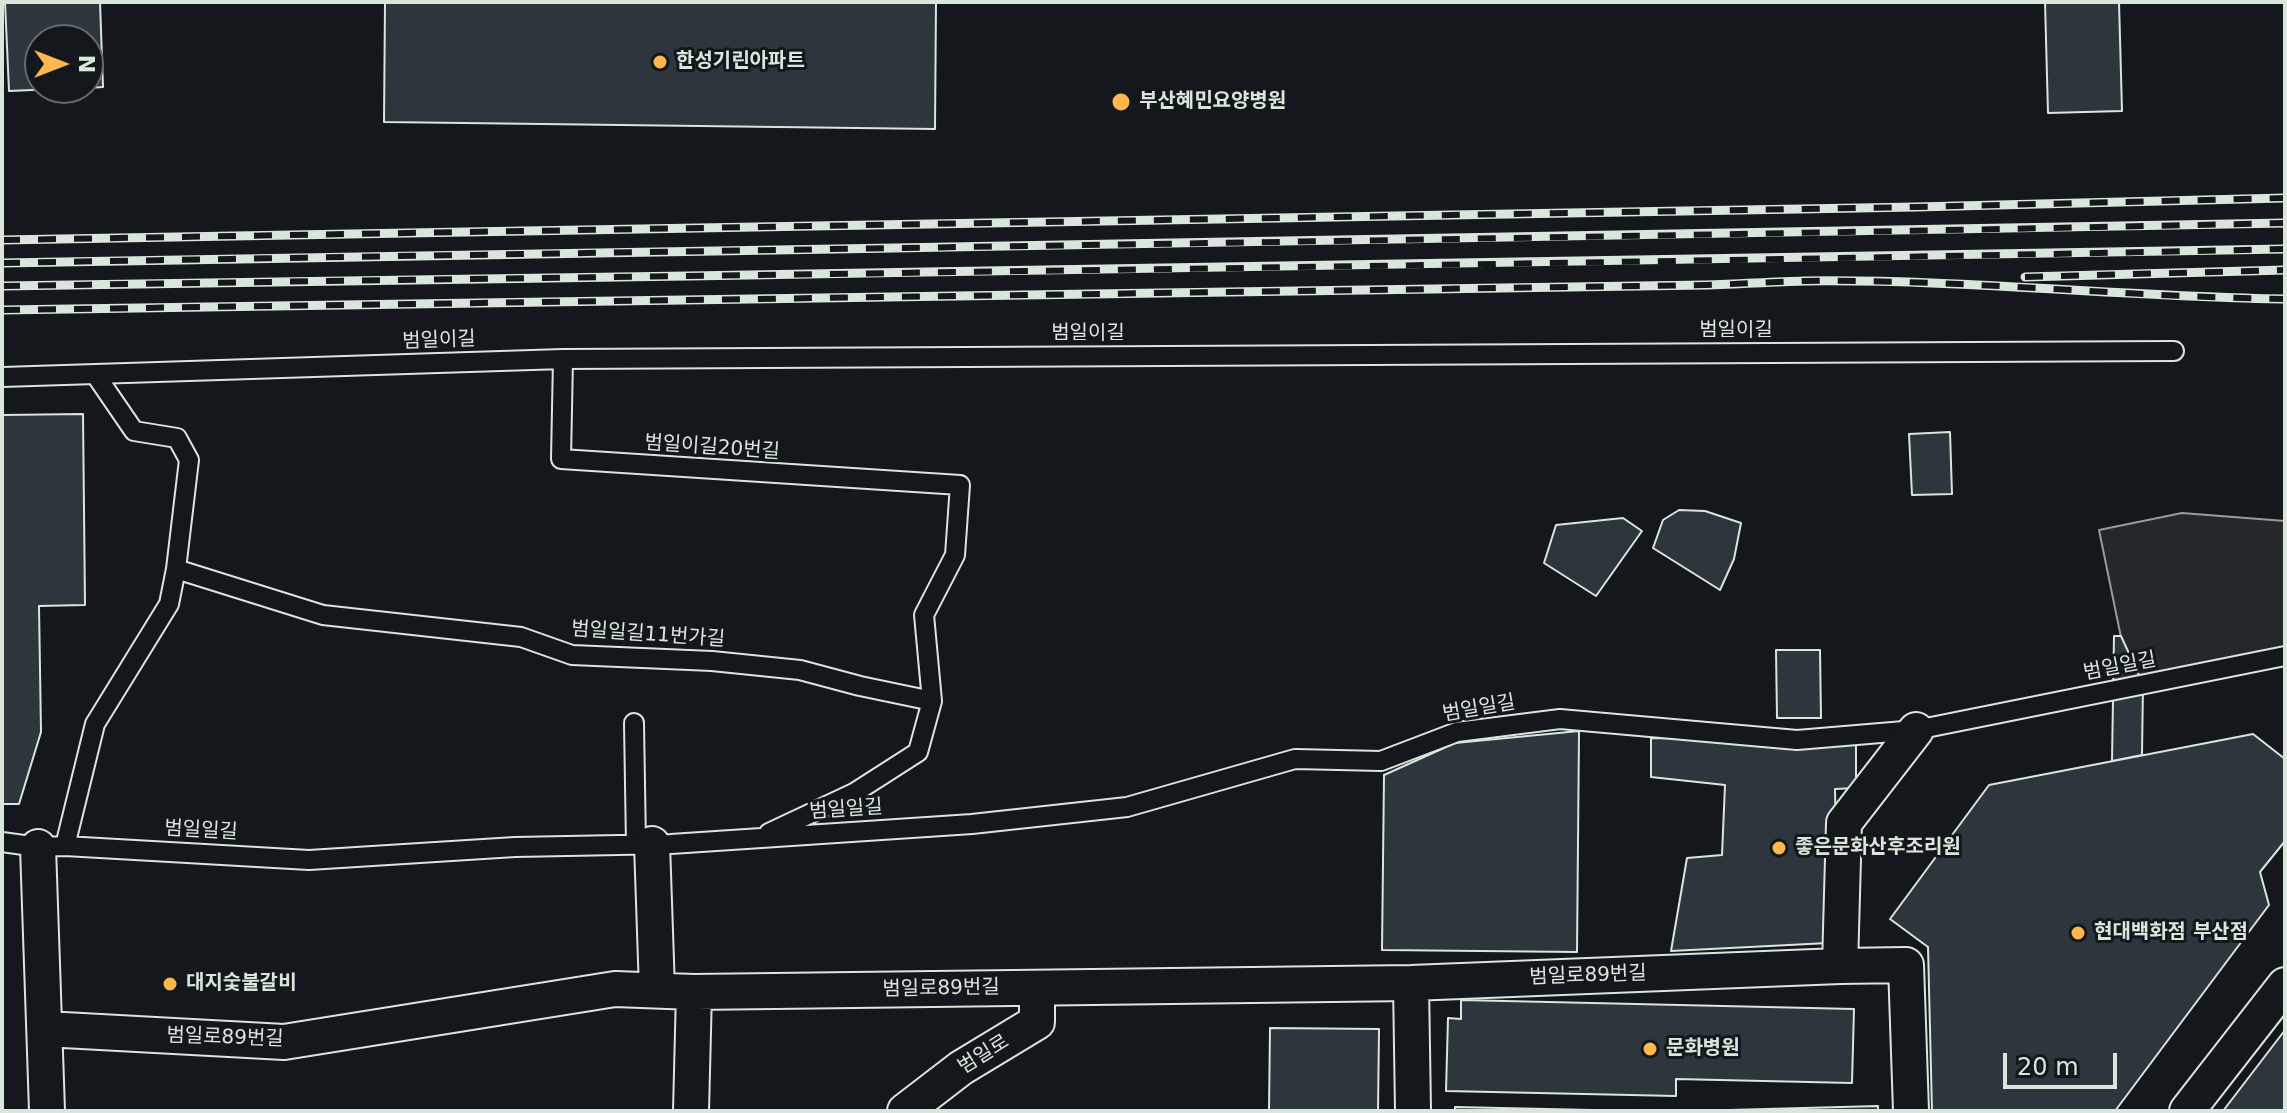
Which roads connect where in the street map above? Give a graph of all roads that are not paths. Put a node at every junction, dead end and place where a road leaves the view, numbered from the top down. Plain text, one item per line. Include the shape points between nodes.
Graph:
1 (2174, 351) dead end
2 (563, 359) junction
3 (95, 374) junction
4 (2, 377) edge
5 (176, 569) junction
6 (2285, 656) edge
7 (932, 701) junction
8 (634, 723) dead end
9 (1916, 730) junction
10 (759, 838) junction
11 (2, 842) edge
12 (644, 844) junction
13 (52, 846) junction
14 (1840, 966) junction
15 (1411, 983) junction
16 (2285, 985) edge
17 (1037, 988) junction
18 (657, 990) junction
19 (694, 992) junction
20 (45, 1029) junction
21 (47, 1111) edge
22 (691, 1111) edge
23 (905, 1111) edge
24 (1413, 1111) edge
25 (1911, 1111) edge
26 (2187, 1111) edge

1 - 2 lane, 범일이길
2 - 3 lane, 범일이길
2 - 7 lane, 범일이길20번길 via 561,459 960,485 955,555 924,615
3 - 4 lane, 범일이길
3 - 5 lane via 134,431 177,438 189,460
5 - 7 lane, 범일일길11번가길 via 323,615 521,637 572,655 800,670
5 - 13 lane via 169,604 95,724
6 - 9 lane, 범일일길
7 - 10 lane via 918,752 854,793
8 - 12 lane
9 - 10 lane, 범일일길 via 1797,740 1560,719 1457,732 1381,761 1295,759 1127,807
9 - 14 street via 1844,823
10 - 12 lane, 범일일길
11 - 13 lane, 범일일길
12 - 13 lane, 범일일길 via 309,860
12 - 18 street
13 - 20 street
14 - 15 street, 범일로89번길
14 - 25 street, 범일로89번길 via 1906,965
15 - 17 street, 범일로89번길
15 - 24 street
16 - 26 street
17 - 19 street, 범일로89번길
17 - 23 street, 범일로 via 1037,1022 961,1068
18 - 19 street, 범일로89번길
18 - 20 street, 범일로89번길 via 615,989 284,1042
19 - 22 street
20 - 21 street

